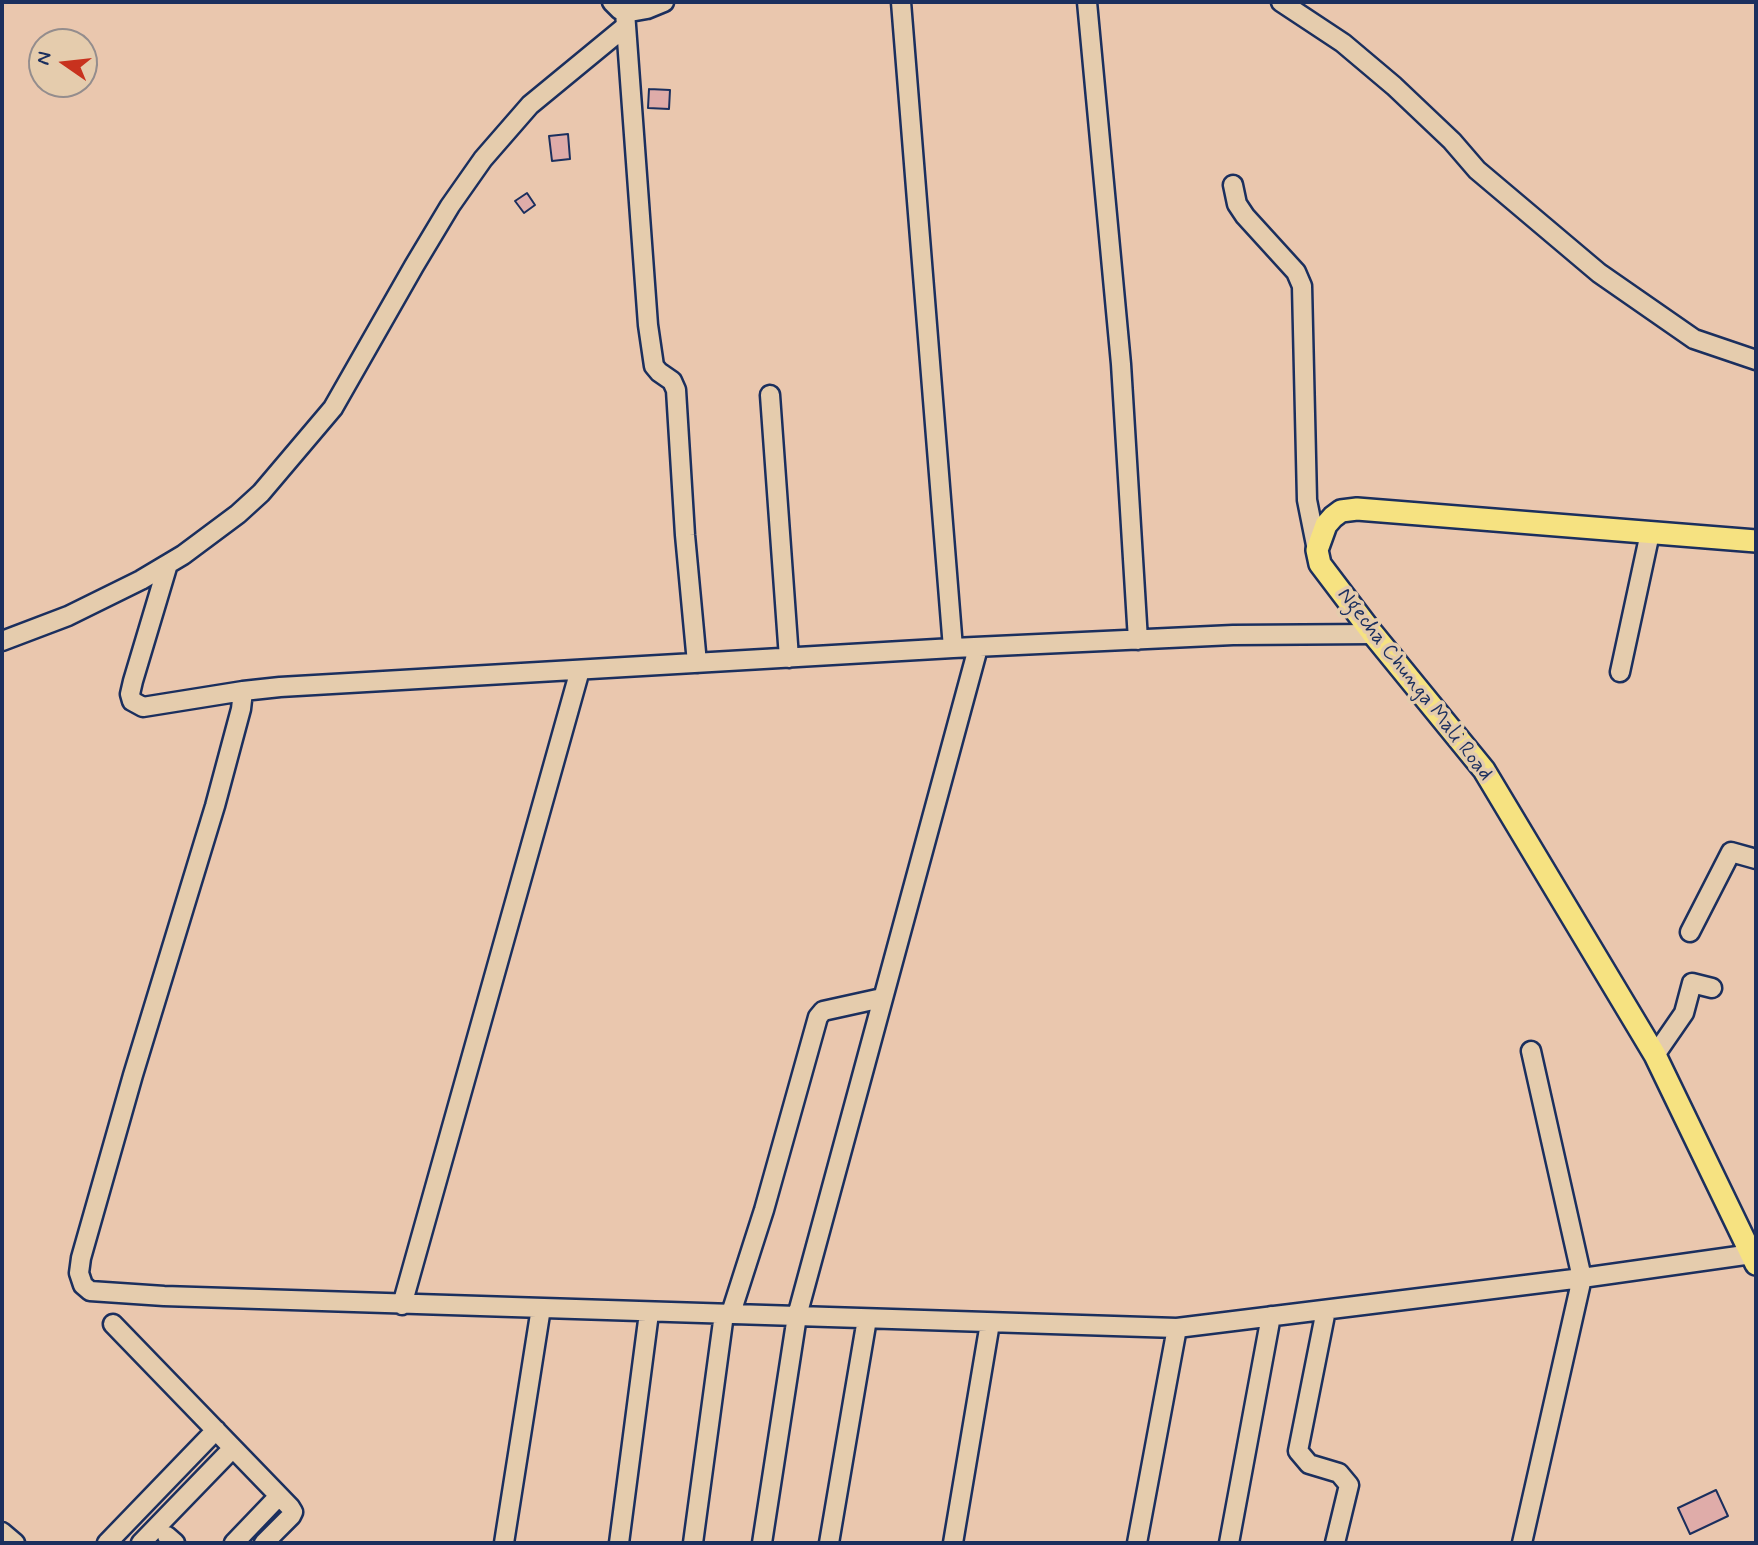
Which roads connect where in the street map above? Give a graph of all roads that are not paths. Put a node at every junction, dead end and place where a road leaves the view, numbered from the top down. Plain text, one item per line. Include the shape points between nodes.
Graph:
1 (664, 2) edge
2 (901, 2) edge
3 (1087, 2) edge
4 (1281, 2) edge
5 (621, 13) edge
6 (1233, 185) dead end
7 (1756, 360) edge
8 (770, 395) dead end
9 (1650, 533) junction
10 (1756, 541) edge
11 (1317, 550) junction
12 (168, 564) junction
13 (1373, 635) junction
14 (1138, 640) junction
15 (2, 641) edge
16 (953, 648) junction
17 (978, 648) junction
18 (789, 658) junction
19 (697, 663) junction
20 (580, 670) junction
21 (1620, 672) dead end
22 (243, 691) junction
23 (1756, 859) edge
24 (1690, 932) dead end
25 (1712, 988) dead end
26 (882, 998) junction
27 (1531, 1051) dead end
28 (1655, 1055) junction
29 (1754, 1259) edge
30 (1582, 1278) junction
31 (402, 1305) junction
32 (541, 1308) junction
33 (1326, 1310) junction
34 (649, 1313) junction
35 (728, 1313) junction
36 (797, 1316) junction
37 (1271, 1317) junction
38 (867, 1319) junction
39 (990, 1323) junction
40 (113, 1324) dead end
41 (1177, 1328) junction
42 (216, 1430) junction
43 (233, 1448) junction
44 (278, 1497) junction
45 (2, 1532) edge
46 (15, 1543) edge
47 (107, 1543) edge
48 (141, 1543) edge
49 (234, 1543) edge
50 (264, 1543) edge
51 (504, 1543) edge
52 (619, 1543) edge
53 (693, 1543) edge
54 (762, 1543) edge
55 (829, 1543) edge
56 (953, 1543) edge
57 (1137, 1543) edge
58 (1229, 1543) edge
59 (1335, 1543) edge
60 (1522, 1543) edge

1 - 5 street
2 - 16 street
3 - 14 street via 1121,364
4 - 7 street via 1394,86 1477,170 1599,272 1694,339
5 - 12 street via 483,159 432,236 333,408 295,455 238,514
5 - 19 street via 654,366 676,390
6 - 11 street via 1245,216 1296,272 1302,286 1307,500
8 - 18 street
9 - 10 main road
9 - 11 main road via 1357,509 1333,517
9 - 21 street
11 - 13 main road, Ngecha Chunga Mali Road via 1320,564
12 - 15 street via 104,600
12 - 22 street via 132,681 132,701 144,707
13 - 14 street
13 - 28 main road, Ngecha Chunga Mali Road via 1484,770
14 - 17 street
16 - 17 street
16 - 18 street
17 - 26 street
18 - 19 street
19 - 20 street
20 - 22 street
20 - 31 street
22 - 31 street via 215,806 133,1075 79,1273 90,1292
23 - 24 street via 1731,852
25 - 28 street via 1692,983 1684,1013
26 - 35 street via 823,1011 818,1017 764,1210
26 - 36 street
27 - 30 street
28 - 29 main road, Ngecha Chunga Mali Road
29 - 30 street
30 - 33 street
30 - 60 street
31 - 32 street
32 - 34 street
32 - 51 street
33 - 37 street
33 - 59 street via 1298,1451 1308,1464 1339,1473 1349,1485
34 - 35 street
34 - 52 street
35 - 36 street
35 - 53 street
36 - 38 street
36 - 54 street
37 - 41 street
37 - 58 street
38 - 39 street
38 - 55 street
39 - 41 street
39 - 56 street
40 - 42 street
41 - 57 street
42 - 43 street
42 - 47 street
43 - 44 street
43 - 48 street
44 - 49 street
44 - 50 street via 293,1512
45 - 46 street

